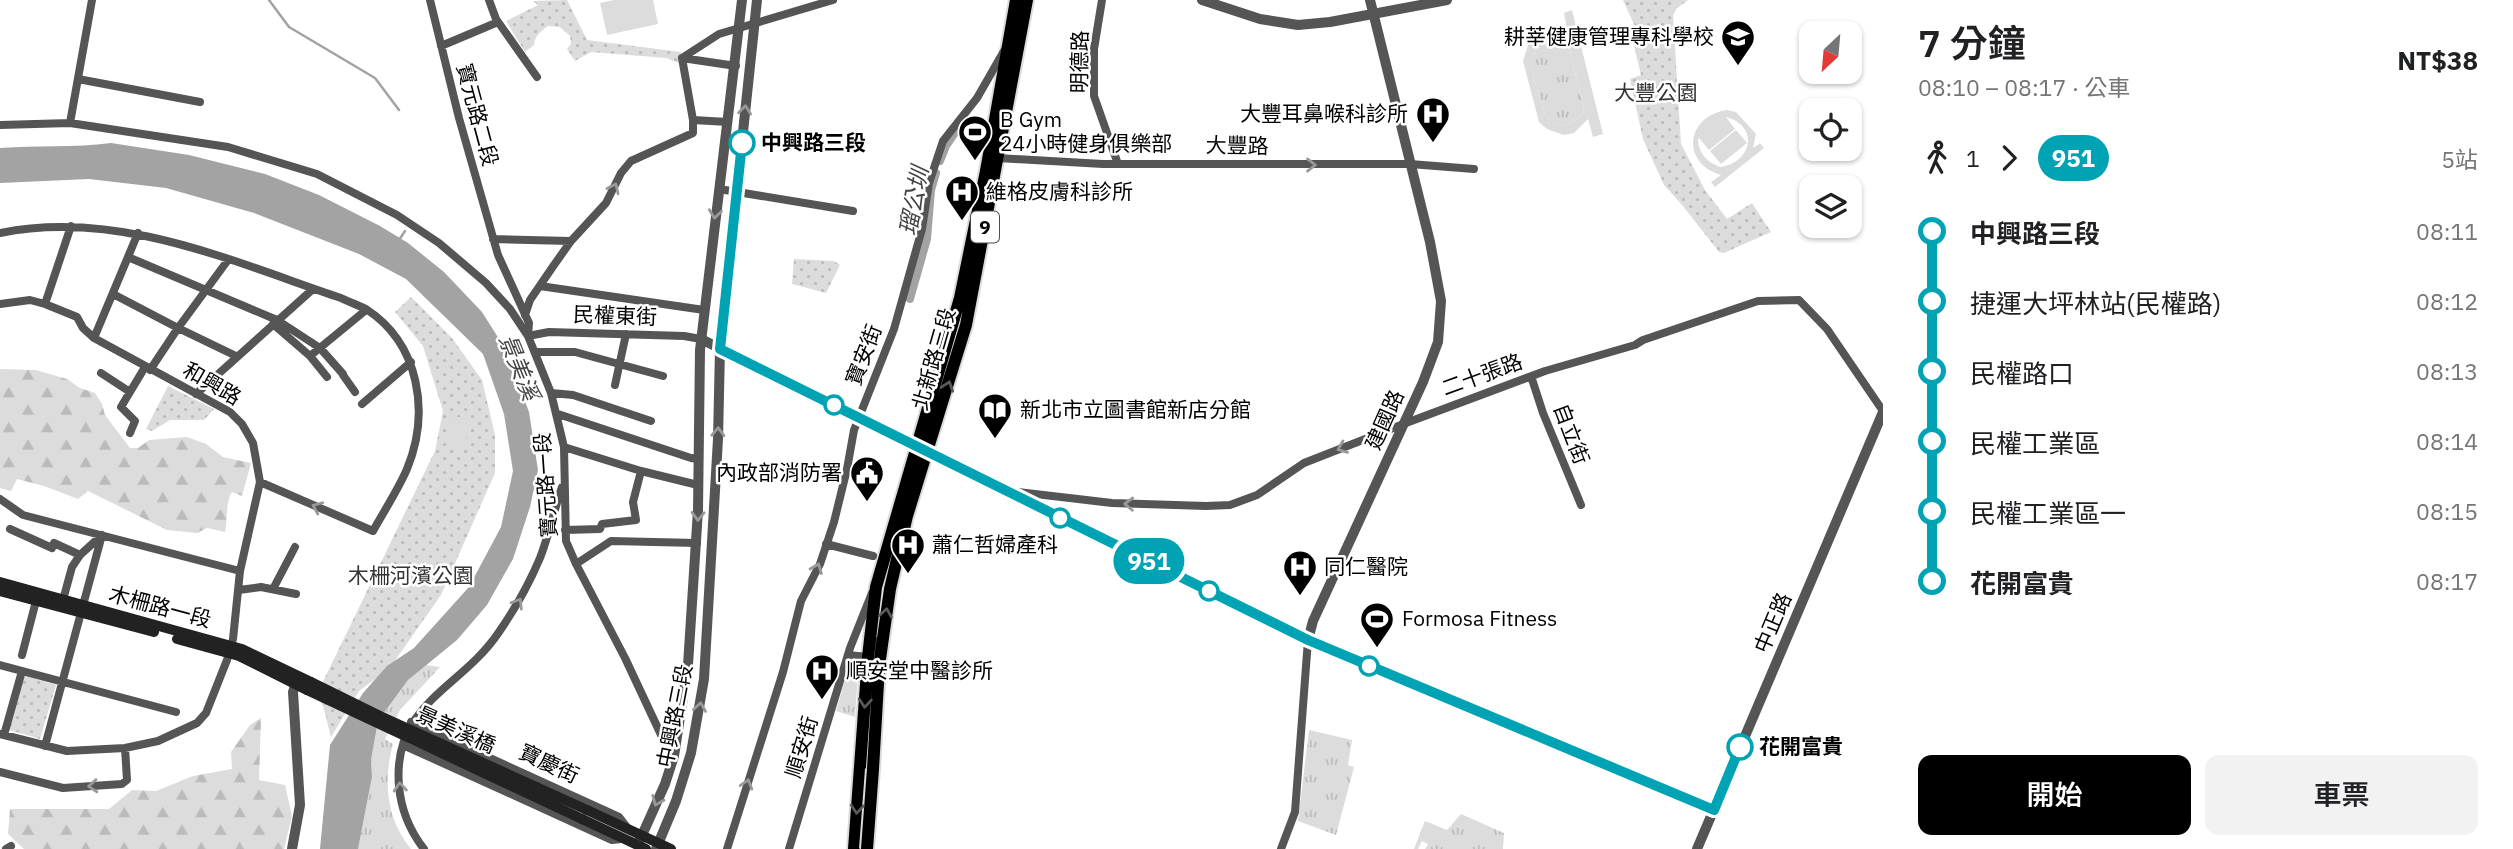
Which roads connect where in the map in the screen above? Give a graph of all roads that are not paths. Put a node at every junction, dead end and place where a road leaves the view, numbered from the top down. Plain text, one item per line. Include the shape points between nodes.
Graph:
1 (92, 0) edge
2 (430, 0) edge
3 (489, 0) edge
4 (742, 0) edge
5 (757, 0) edge
6 (833, 0) edge
7 (1016, 0) edge
8 (1027, 0) edge
9 (1102, 0) edge
10 (1202, 0) edge
11 (1370, 0) edge
12 (1447, 0) edge
13 (1372, 15) junction
14 (498, 22) junction
15 (755, 22) junction
16 (739, 27) junction
17 (441, 46) junction
18 (1007, 46) junction
19 (682, 58) junction
20 (736, 66) junction
21 (537, 77) dead end
22 (78, 79) junction
23 (200, 102) dead end
24 (693, 120) junction
25 (728, 122) junction
26 (70, 123) junction
27 (0, 125) edge
28 (998, 158) junction
29 (1118, 164) junction
30 (1410, 164) junction
31 (1474, 169) dead end
32 (719, 189) junction
33 (736, 192) junction
34 (853, 211) dead end
35 (71, 226) junction
36 (0, 233) edge
37 (138, 233) junction
38 (493, 239) junction
39 (571, 241) junction
40 (128, 257) junction
41 (228, 260) junction
42 (540, 286) junction
43 (313, 289) junction
44 (206, 290) junction
45 (113, 293) junction
46 (0, 304) edge
47 (45, 304) junction
48 (366, 310) junction
49 (704, 310) junction
50 (525, 315) junction
51 (275, 322) junction
52 (177, 328) junction
53 (626, 334) junction
54 (528, 335) junction
55 (94, 338) junction
56 (701, 339) junction
57 (320, 348) junction
58 (720, 349) junction
59 (536, 352) junction
60 (236, 356) junction
61 (310, 356) junction
62 (411, 362) junction
63 (620, 365) junction
64 (148, 369) junction
65 (101, 373) dead end
66 (663, 376) dead end
67 (1531, 376) junction
68 (327, 377) dead end
69 (615, 386) dead end
70 (130, 392) junction
71 (355, 393) dead end
72 (551, 393) junction
73 (196, 394) junction
74 (362, 404) dead end
75 (1883, 411) edge
76 (558, 414) junction
77 (859, 417) junction
78 (651, 421) dead end
79 (1406, 423) junction
80 (130, 433) dead end
81 (564, 447) junction
82 (922, 449) junction
83 (698, 459) junction
84 (641, 471) junction
85 (565, 478) junction
86 (260, 482) junction
87 (698, 485) junction
88 (1007, 491) junction
89 (0, 499) edge
90 (1581, 505) dead end
91 (10, 529) dead end
92 (565, 530) junction
93 (102, 535) junction
94 (697, 543) junction
95 (826, 544) junction
96 (295, 547) dead end
97 (80, 555) junction
98 (873, 556) dead end
99 (576, 564) junction
100 (240, 571) junction
101 (0, 582) edge
102 (876, 587) junction
103 (274, 589) junction
104 (239, 590) junction
105 (0, 591) edge
106 (296, 594) dead end
107 (63, 600) junction
108 (36, 601) junction
109 (81, 609) junction
110 (1308, 640) junction
111 (882, 642) junction
112 (230, 650) junction
113 (22, 655) dead end
114 (848, 655) junction
115 (868, 657) junction
116 (0, 665) edge
117 (22, 671) junction
118 (296, 680) junction
119 (686, 680) junction
120 (62, 681) junction
121 (309, 686) joint
122 (176, 712) dead end
123 (411, 722) junction
124 (2, 735) edge
125 (695, 735) junction
126 (403, 745) junction
127 (45, 746) junction
128 (125, 748) junction
129 (674, 756) junction
130 (867, 769) junction
131 (0, 772) edge
132 (1714, 810) junction
133 (585, 814) joint
134 (627, 834) junction
135 (642, 845) edge
136 (657, 846) edge
137 (292, 849) edge
138 (425, 849) edge
139 (671, 849) edge
140 (727, 849) edge
141 (789, 849) edge
142 (854, 849) edge
143 (867, 849) edge
144 (1281, 849) edge
145 (1697, 849) edge

1 - 22 street
2 - 17 street, 寶元路二段
3 - 14 street
4 - 16 street, 中興路三段
5 - 15 street, 中興路三段
6 - 15 street
7 - 18 main road, 北新路三段 / 9
8 - 28 main road, 北新路三段 / 9
9 - 29 street, 明德路 via 1094,49 1094,96
10 - 13 street via 1251,17 1298,25
11 - 13 street, 建國路
12 - 13 street
13 - 30 street, 建國路
14 - 17 street
14 - 21 street
15 - 16 street
33 -> 15 street, 中興路三段
16 - 19 street via 719,33
16 - 20 street, 中興路三段
17 - 38 street, 寶元路二段
18 - 77 street, 寶安街 via 977,98 943,141 894,329
18 - 82 main road, 北新路三段 / 9 via 960,298
19 - 20 street
19 - 24 street
20 - 25 street, 中興路三段
22 - 23 street
22 - 26 street
24 - 25 street
39 -> 24 street via 606,203 631,161 693,133
25 - 32 street, 中興路三段
26 - 27 street
26 - 54 street via 228,146 317,174 397,215 439,243 486,283
28 - 29 street, 大豐路
82 -> 28 main road, 北新路三段 / 9 via 966,325
29 -> 30 street, 大豐路
30 - 31 street, 大豐路
30 - 79 street, 建國路 via 1441,301 1438,342
32 - 33 street
32 -> 49 street, 中興路三段
33 - 34 street
33 - 58 street, 中興路三段
35 - 36 street
35 - 37 street
35 - 47 street
37 - 40 street
37 - 41 street
38 - 39 street
38 - 50 street, 寶元路一段
39 - 42 street
40 - 44 street
40 - 45 street
41 - 43 street
41 - 44 street
42 - 49 street
42 - 50 street
43 - 48 street
43 - 51 street
44 - 51 street
44 - 52 street
45 - 52 street
45 - 55 street
46 - 47 street, 和興路 via 30,300
47 - 55 street, 和興路 via 77,317
48 - 57 street
48 - 62 street via 397,337
49 - 56 street, 中興路三段
50 - 54 street, 寶元路一段
51 - 57 street
51 - 60 street
51 - 61 street
52 - 60 street
52 - 64 street
53 - 54 street, 民權東街
53 - 56 street, 民權東街
53 - 63 street
54 - 59 street, 寶元路一段
55 - 64 street, 和興路
56 - 58 street
56 - 83 street, 中興路三段
57 - 61 street
57 - 71 street
58 - 77 street
125 -> 58 street, 中興路三段 via 704,680
59 - 63 street via 575,352
59 - 72 street, 寶元路一段
60 - 73 street
61 - 68 street
62 - 74 street
62 -> 86 street via 418,387 418,431 407,469 373,531
63 - 66 street
63 - 69 street
64 - 70 street
64 - 73 street, 和興路
65 - 70 street
67 - 75 street, 二十張路 via 1758,301 1799,300 1827,329
67 - 79 street, 二十張路
67 - 90 street, 自立街
70 - 80 street via 121,407 135,421
72 - 76 street, 寶元路一段
72 - 78 street via 573,395
73 - 86 street, 和興路 via 242,424 253,443
75 - 132 street, 中正路
76 - 81 street, 寶元路一段
76 - 83 street
77 - 82 street
77 - 95 street, 寶安街
79 -> 88 street, 二十張路 via 1304,463 1257,495 1230,505 1112,503
79 - 110 street, 建國路
81 - 84 street
81 - 85 street, 寶元路一段
82 - 88 street
82 - 102 main road, 北新路三段 / 9
111 -> 82 main road, 北新路三段 / 9
83 - 87 street, 中興路三段
84 - 87 street
84 - 92 street via 633,502 636,520
85 - 92 street, 寶元路一段
123 -> 85 street via 484,651 504,625 541,556
86 - 100 street, 和興路
87 -> 94 street, 中興路三段
88 - 110 street
89 - 93 street via 23,515
91 - 97 street
92 - 99 street, 寶元路一段
93 - 97 street
93 - 100 street
93 - 109 street
94 - 99 street via 611,541
94 - 119 street, 中興路三段
95 - 98 street
140 -> 95 street, 寶安街 via 801,601
96 - 103 street
97 - 107 street
99 - 129 street, 寶元路一段
100 - 104 street, 和興路
101 - 107 main road, 木柵路一段
102 - 114 street, 順安街
102 - 115 main road, 北新路三段 / 9
103 - 104 street
103 - 106 street
104 - 112 street, 和興路
105 - 108 main road, 木柵路一段
107 - 109 main road, 木柵路一段
108 - 109 main road, 木柵路一段
108 - 113 street
109 - 112 main road, 木柵路一段
109 - 120 street
110 - 132 street
110 - 144 street, 建國路 via 1295,812
111 - 115 street via 875,641
111 - 130 main road, 北新路三段 / 9
112 - 118 main road, 木柵路一段
112 - 128 street, 和興路 via 206,713 197,723 158,741
114 - 115 street
114 - 141 street, 順安街
115 -> 130 main road, 北新路三段 / 9
116 - 117 street
117 - 120 street
117 - 124 street
118 - 121 main road, 木柵路一段
118 - 137 street via 300,805
119 - 125 street via 690,689 683,732
119 - 129 street, 中興路三段
120 - 122 street
120 - 127 street
121 - 133 main road, 景美溪橋, bridge via 375,724
123 - 126 street
123 - 134 street, 寶慶街 via 619,817
124 - 127 street, 和興路
125 - 136 street, 中興路三段
126 - 134 street, 寶慶街 via 612,840
138 -> 126 street via 412,830 401,798
127 - 128 street, 和興路 via 67,751
128 -> 131 street via 127,780 122,784 63,788
129 -> 135 street, 中興路三段
130 -> 142 main road, 9
130 - 143 main road, 9, bridge
132 - 145 street, 中正路
133 - 134 main road, 寶慶街
134 - 135 main road, 寶慶街
135 - 136 main road, 寶慶街
136 - 139 main road, 寶慶街

